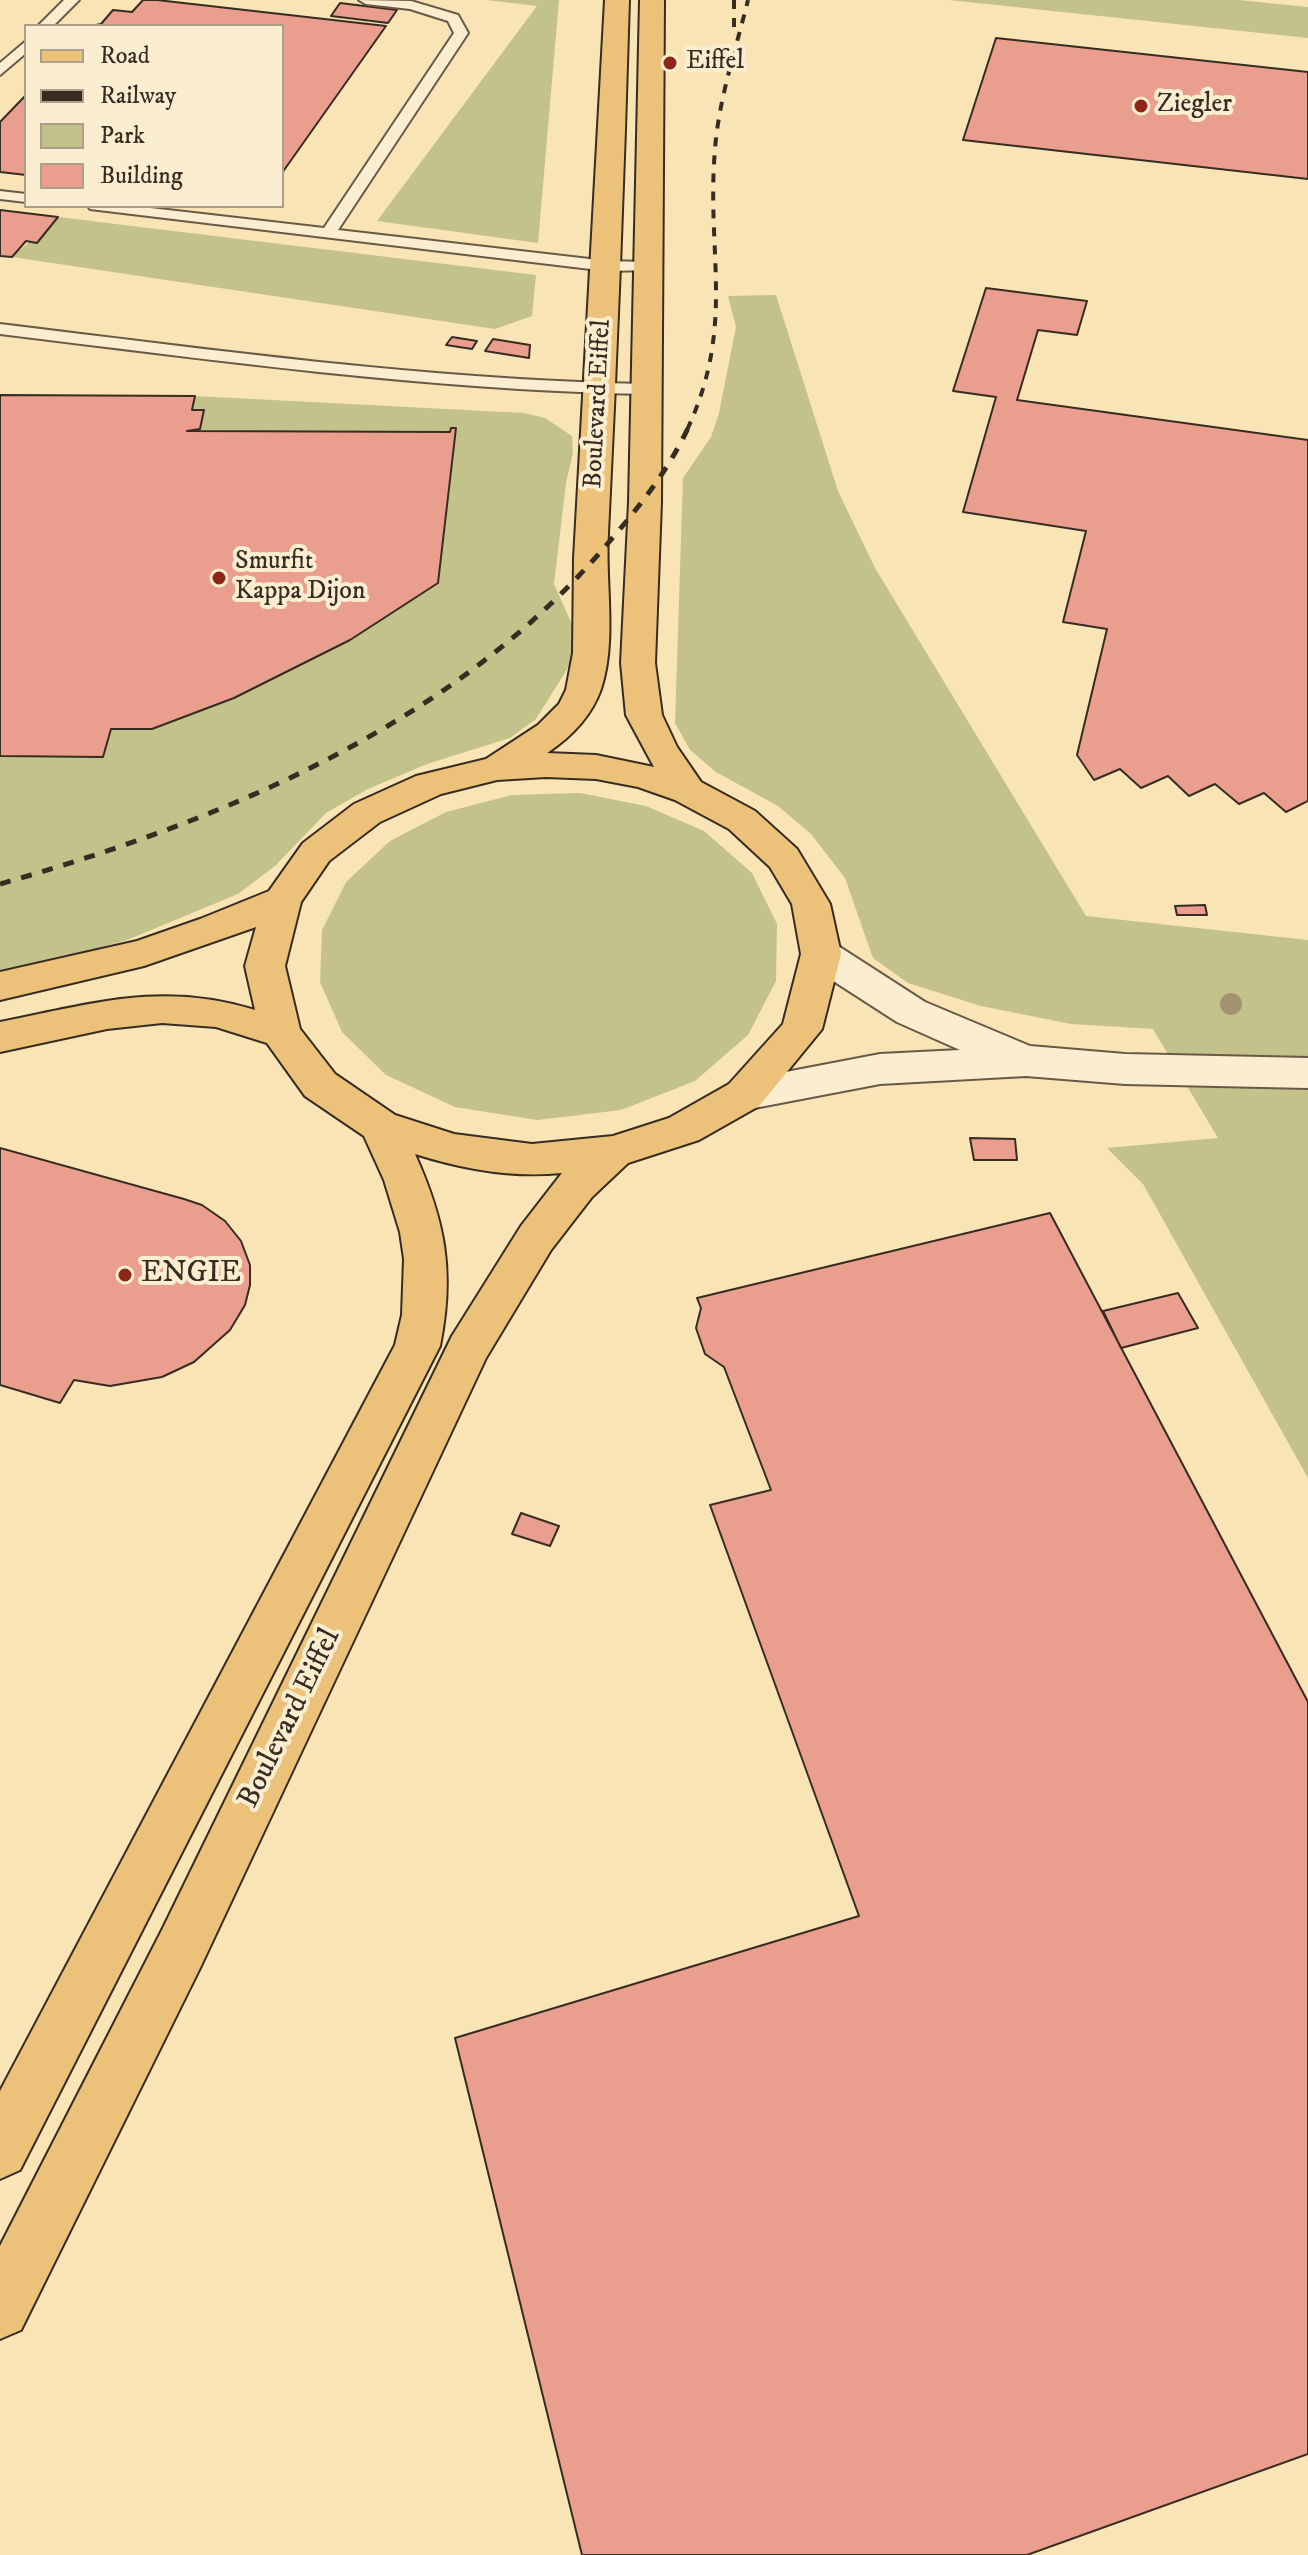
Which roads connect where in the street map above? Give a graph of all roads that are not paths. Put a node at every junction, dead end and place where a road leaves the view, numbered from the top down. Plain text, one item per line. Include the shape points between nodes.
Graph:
1 (72, 0) edge
2 (366, 0) edge
3 (617, 0) edge
4 (652, 0) edge
5 (47, 24) edge
6 (24, 47) edge
7 (0, 71) edge
8 (0, 195) edge
9 (24, 198) edge
10 (112, 208) edge
11 (328, 233) junction
12 (607, 266) junction
13 (646, 267) junction
14 (0, 329) edge
15 (601, 388) junction
16 (644, 389) junction
17 (497, 768) junction
18 (688, 791) junction
19 (282, 900) junction
20 (821, 954) junction
21 (0, 986) edge
22 (281, 1033) junction
23 (0, 1037) edge
24 (1026, 1061) junction
25 (1308, 1073) edge
26 (744, 1095) junction
27 (380, 1126) junction
28 (613, 1152) junction
29 (0, 2150) edge
30 (0, 2309) edge

1 - 5 lane
2 - 11 lane via 411,5 453,18 461,33
3 - 12 main road, Boulevard Eiffel
4 - 13 main road, Boulevard Eiffel
6 - 7 lane
8 - 9 lane
10 - 11 lane
11 - 12 lane
12 - 13 lane
12 - 15 main road, Boulevard Eiffel
13 - 16 main road, Boulevard Eiffel
14 - 15 lane via 397,377
15 - 16 lane
15 - 17 main road, Boulevard Eiffel via 586,676 574,708 533,746
16 - 18 main road, Boulevard Eiffel via 638,663 644,715
17 - 18 main road via 596,767
17 - 19 main road via 429,785 367,813 316,852
18 - 20 main road via 742,820 784,858 811,904
19 - 21 main road via 176,944 85,971
19 - 22 main road via 265,966
20 - 24 street via 911,1012
20 - 26 main road via 802,1029
22 - 23 main road via 215,1013 182,1010 110,1015
22 - 27 main road via 320,1085
24 - 25 street
24 - 26 street via 880,1069
26 - 28 main road via 684,1129
27 - 28 main road via 453,1150 532,1160
27 - 29 main road, Boulevard Eiffel via 404,1172 428,1259 427,1311 417,1346
28 - 30 main road, Boulevard Eiffel via 577,1185 536,1238 468,1349 181,1949

